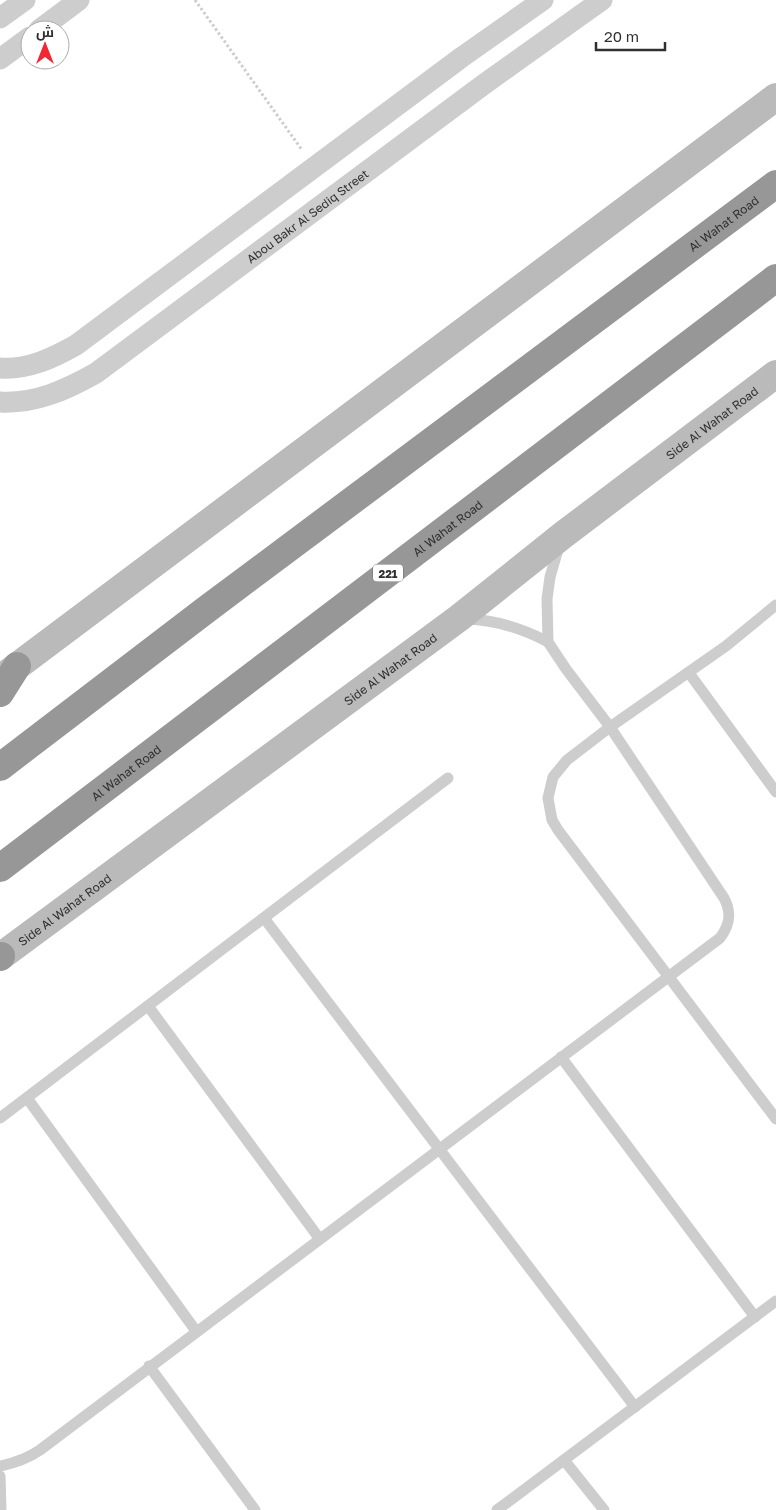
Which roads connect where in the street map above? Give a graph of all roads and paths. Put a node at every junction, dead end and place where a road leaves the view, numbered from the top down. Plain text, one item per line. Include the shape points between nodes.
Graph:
1 (24, 0) edge
2 (79, 0) edge
3 (195, 0) edge
4 (543, 0) edge
5 (602, 0) edge
6 (0, 18) edge
7 (52, 20) edge
8 (20, 44) edge
9 (0, 59) edge
10 (776, 97) edge
11 (315, 168) junction
12 (776, 184) edge
13 (776, 278) edge
14 (0, 368) edge
15 (776, 374) edge
16 (0, 402) edge
17 (563, 535) junction
18 (776, 605) edge
19 (459, 618) junction
20 (548, 642) junction
21 (9, 673) edge
22 (689, 673) junction
23 (0, 693) edge
24 (610, 727) junction
25 (0, 767) edge
26 (448, 778) dead end
27 (776, 792) edge
28 (0, 868) edge
29 (264, 918) junction
30 (0, 957) edge
31 (668, 976) junction
32 (148, 1006) junction
33 (561, 1057) junction
34 (27, 1098) junction
35 (0, 1118) edge
36 (776, 1120) edge
37 (439, 1148) junction
38 (319, 1238) junction
39 (776, 1301) edge
40 (755, 1317) junction
41 (196, 1331) junction
42 (149, 1366) junction
43 (635, 1407) junction
44 (564, 1460) junction
45 (0, 1466) edge
46 (0, 1476) edge
47 (1, 1510) edge
48 (256, 1510) edge
49 (497, 1510) edge
50 (604, 1510) edge

1 - 6 street
2 - 7 street
3 - 11 path
4 - 11 street
5 - 16 street, Abou Bakr Al Sediq Street via 96,373 69,388 39,398
8 - 9 street
10 - 21 street
11 - 14 street via 76,345 31,365
12 - 25 highway, Al Wahat Road
13 - 28 highway, Al Wahat Road / 221
15 - 17 street, Side Al Wahat Road
17 - 19 street, Side Al Wahat Road
17 - 20 lane via 548,598
18 - 22 lane
19 - 20 lane via 505,624
19 - 30 street, Side Al Wahat Road
20 - 24 lane
21 - 23 highway
22 - 24 lane
22 - 27 lane
24 - 31 lane via 727,904 729,912 727,926 720,938
24 - 31 lane via 560,768 550,787 549,809 558,830
26 - 29 lane
29 - 32 lane
29 - 37 lane
31 - 33 lane
31 - 36 lane
32 - 34 lane
32 - 38 lane
33 - 37 lane
33 - 40 lane
34 - 35 lane
34 - 41 lane
37 - 38 lane
37 - 43 lane
38 - 41 lane
39 - 40 lane
40 - 43 lane
41 - 42 lane
42 - 45 lane via 28,1458
42 - 48 lane
43 - 44 lane
44 - 49 lane
44 - 50 lane
46 - 47 lane

